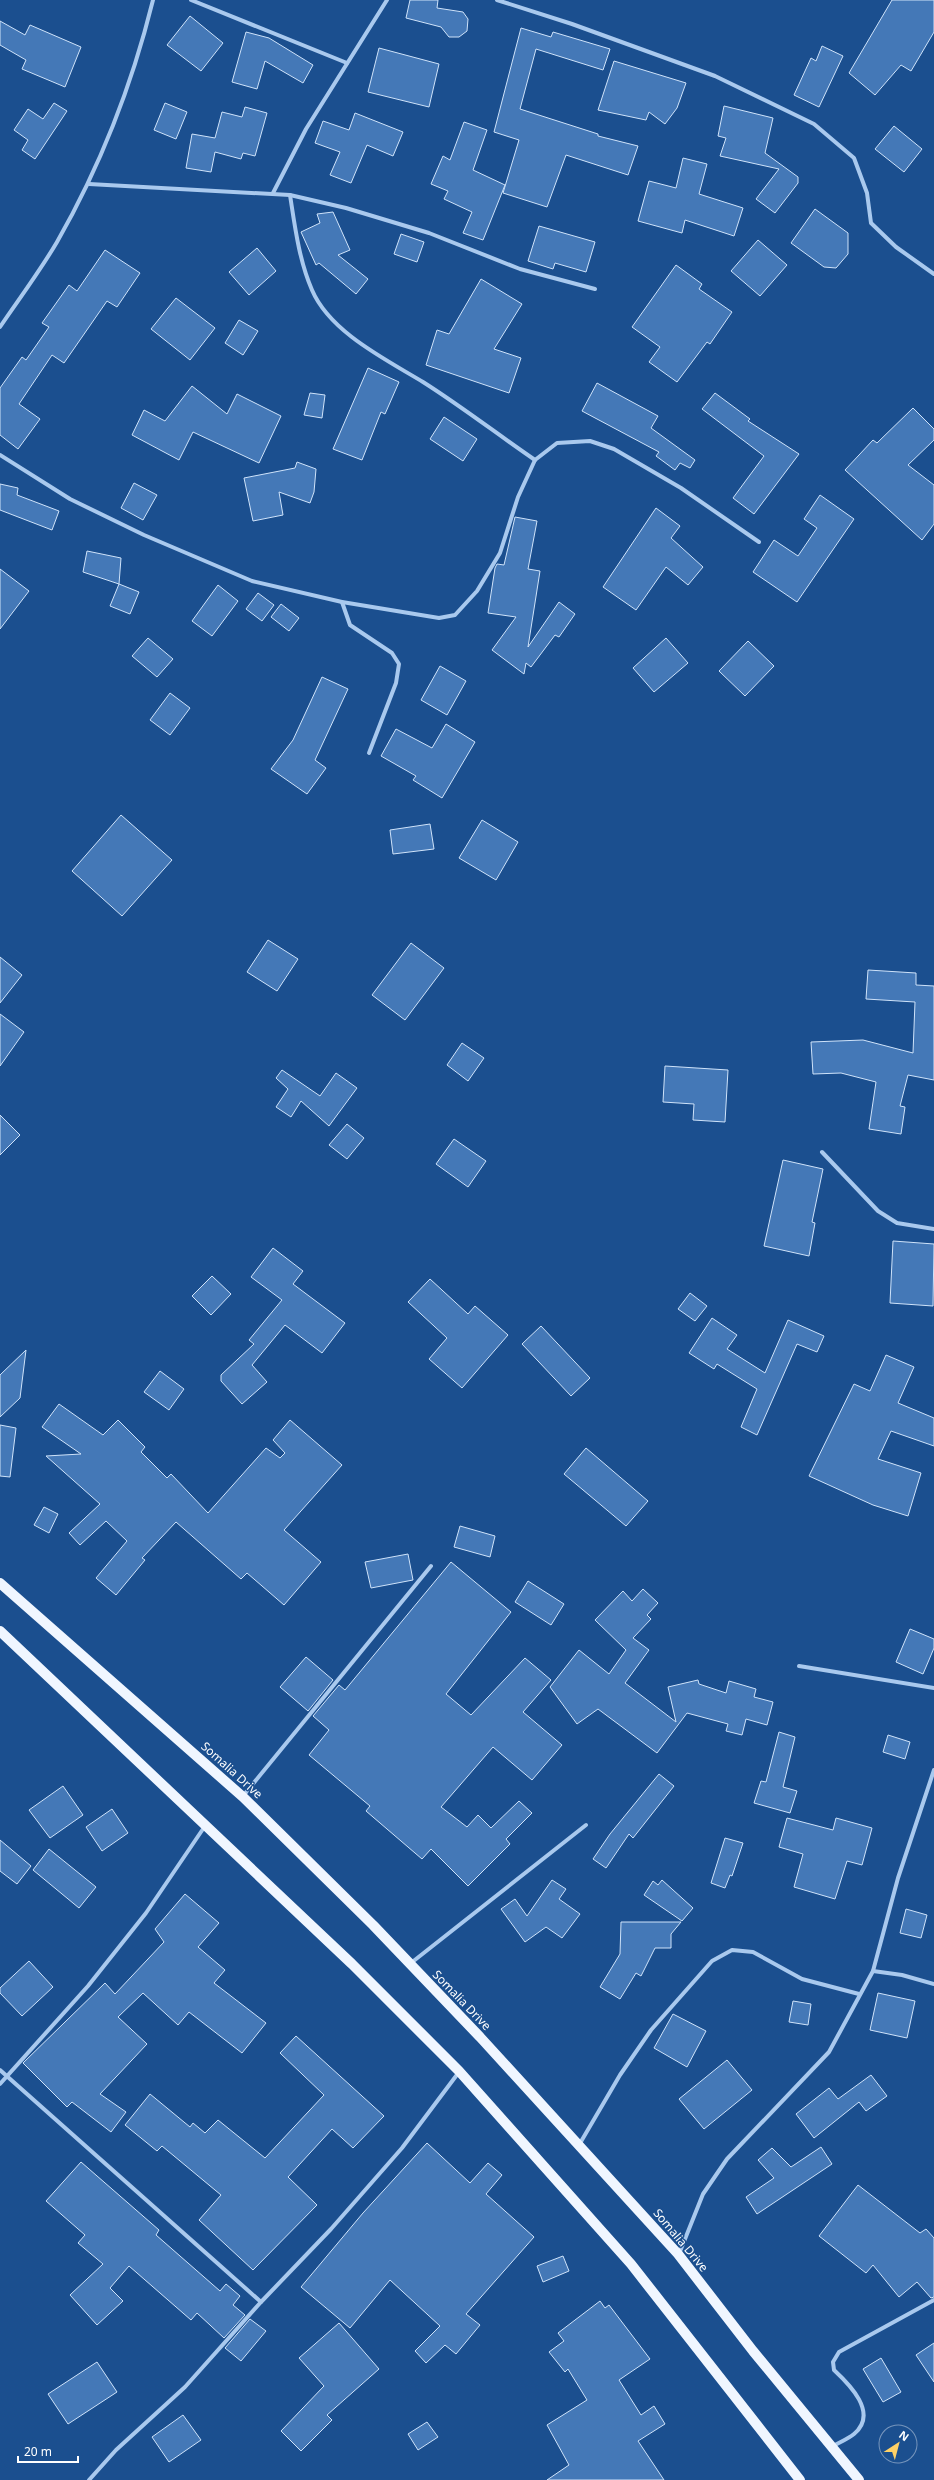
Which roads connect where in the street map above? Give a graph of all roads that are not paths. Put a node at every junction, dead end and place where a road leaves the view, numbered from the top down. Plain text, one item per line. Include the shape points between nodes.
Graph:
1 (153, 0) edge
2 (191, 0) edge
3 (387, 0) edge
4 (497, 0) edge
5 (347, 63) junction
6 (88, 184) junction
7 (274, 193) junction
8 (290, 195) junction
9 (934, 274) edge
10 (595, 289) dead end
11 (0, 327) edge
12 (0, 455) edge
13 (535, 460) junction
14 (759, 542) dead end
15 (342, 602) junction
16 (369, 752) dead end
17 (822, 1152) dead end
18 (934, 1229) edge
19 (431, 1566) dead end
20 (0, 1582) edge
21 (0, 1631) edge
22 (799, 1666) dead end
23 (934, 1688) edge
24 (934, 1770) edge
25 (243, 1796) junction
26 (206, 1824) junction
27 (586, 1825) dead end
28 (410, 1965) junction
29 (873, 1970) junction
30 (934, 1984) edge
31 (859, 1994) junction
32 (0, 2070) edge
33 (459, 2071) junction
34 (6, 2076) junction
35 (0, 2084) edge
36 (579, 2145) junction
37 (678, 2254) junction
38 (934, 2300) edge
39 (261, 2302) junction
40 (833, 2446) junction
41 (89, 2480) edge
42 (800, 2480) edge
43 (859, 2480) edge

1 - 6 street via 141,49 118,116
2 - 5 street
3 - 5 street
4 - 9 street via 716,76 814,124 854,158 867,193 871,223 896,247
5 - 7 street via 306,128
6 - 7 street
6 - 11 street via 57,243
7 - 8 street
8 - 10 street via 429,232 520,269
8 - 13 street via 299,252 310,284 331,318 383,359 423,382
12 - 15 street via 70,499 144,535 252,581
13 - 14 street via 557,443 590,441 614,449 681,488
13 - 15 street via 518,497 500,553 476,591 455,615 432,617
15 - 16 street via 350,625 392,653 399,664 396,683
17 - 18 street via 878,1211 897,1223
19 - 25 street
20 - 25 main road, Somalia Drive
21 - 26 main road
22 - 23 street
24 - 29 street via 898,1878
25 - 28 main road, Somalia Drive
26 - 33 main road
26 - 34 street via 146,1913 93,1980
27 - 28 street
28 - 36 main road, Somalia Drive
29 - 30 street via 902,1974
29 - 31 street
31 - 36 street via 802,1978 753,1952 732,1950 712,1961 655,2025 620,2074
31 - 37 street via 829,2052 727,2159 703,2194
32 - 34 street
33 - 39 street via 402,2148 331,2229
33 - 42 main road via 631,2264
34 - 35 street
34 - 39 street
36 - 37 main road, Somalia Drive
37 - 40 main road, Somalia Drive via 753,2351
38 - 40 street via 840,2352 836,2357 833,2362 834,2370 856,2390 863,2420 855,2433
39 - 41 street via 185,2387 116,2450
40 - 43 main road, Somalia Drive

